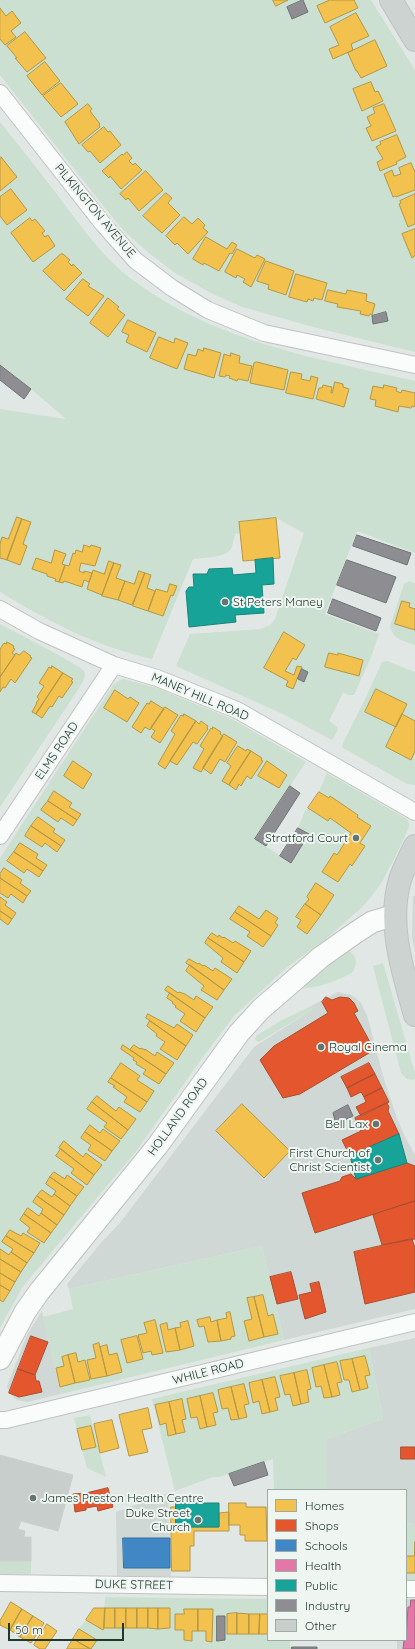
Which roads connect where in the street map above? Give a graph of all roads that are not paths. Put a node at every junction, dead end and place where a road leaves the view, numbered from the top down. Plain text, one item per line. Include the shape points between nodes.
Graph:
1 (391, 0) edge
2 (415, 40) edge
3 (0, 93) edge
4 (415, 365) edge
5 (0, 609) edge
6 (114, 665) junction
7 (415, 812) edge
8 (0, 836) edge
9 (415, 846) edge
10 (395, 915) junction
11 (415, 1014) edge
12 (415, 1322) edge
13 (0, 1359) edge
14 (0, 1420) edge
15 (0, 1583) edge
16 (267, 1588) edge

1 - 2 main road
3 - 4 street, PILKINGTON AVENUE via 103,224 135,260 172,288 208,310 264,333
5 - 6 street, MANEY HILL ROAD via 39,631
6 - 7 street, MANEY HILL ROAD via 157,678 237,710
6 - 8 street, ELMS ROAD
9 - 10 main road via 400,881
10 - 11 main road via 399,950
10 - 13 street, HOLLAND ROAD via 372,922 321,957 261,1009 239,1033 158,1145 39,1292 25,1312
12 - 14 street, WHILE ROAD
15 - 16 street, DUKE STREET

